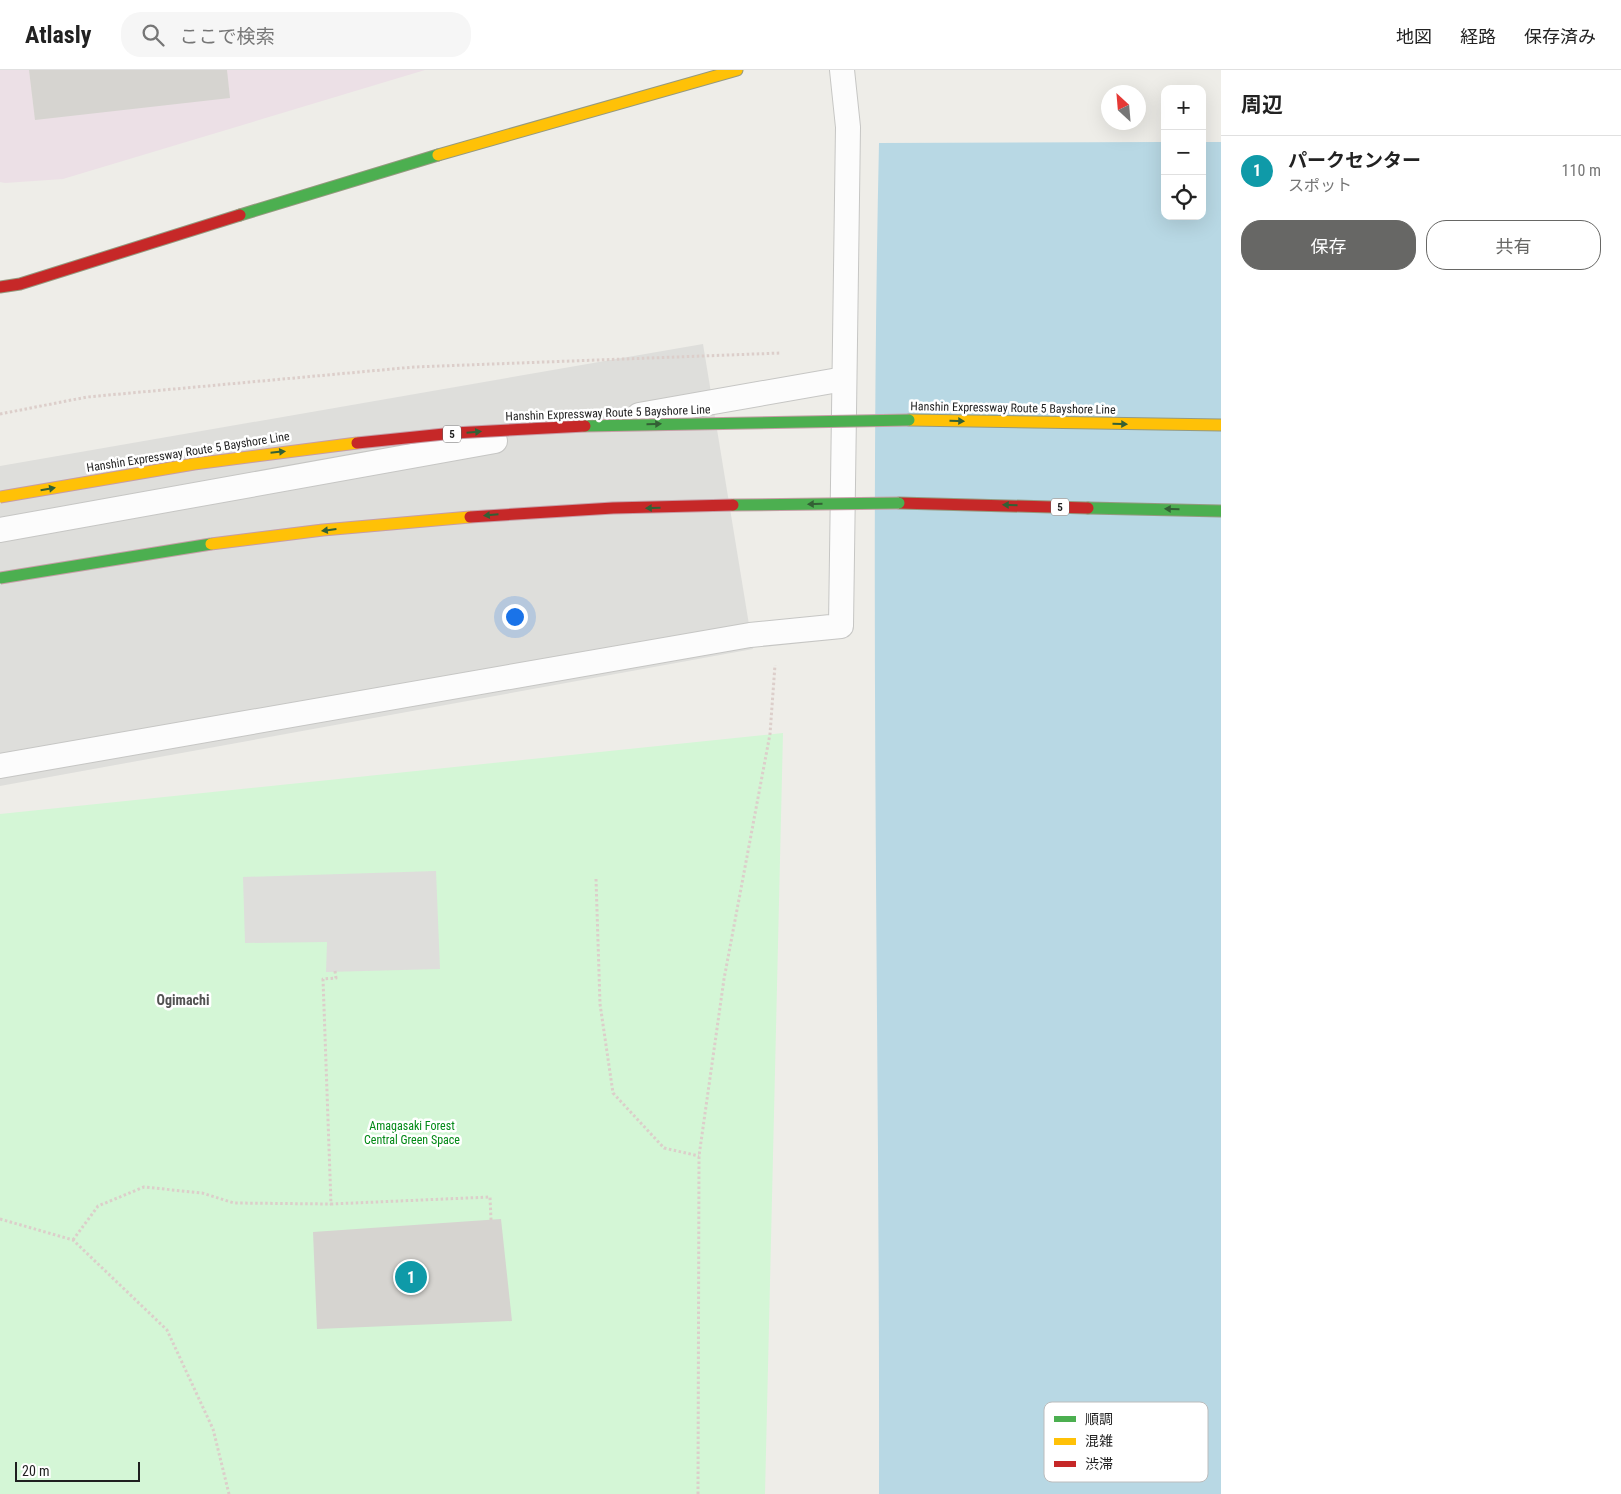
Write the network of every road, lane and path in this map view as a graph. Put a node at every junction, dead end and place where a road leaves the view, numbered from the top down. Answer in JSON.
{"nodes":[{"id":1,"x":737,"y":70,"type":"edge"},
{"id":2,"x":842,"y":70,"type":"edge"},
{"id":3,"x":0,"y":287,"type":"edge"},
{"id":4,"x":787,"y":353,"type":"dead end"},
{"id":5,"x":844,"y":379,"type":"junction"},
{"id":6,"x":0,"y":414,"type":"edge"},
{"id":7,"x":1221,"y":425,"type":"edge"},
{"id":8,"x":0,"y":497,"type":"edge"},
{"id":9,"x":1221,"y":511,"type":"edge"},
{"id":10,"x":0,"y":530,"type":"edge"},
{"id":11,"x":0,"y":578,"type":"edge"},
{"id":12,"x":777,"y":632,"type":"junction"},
{"id":13,"x":0,"y":766,"type":"edge"},
{"id":14,"x":596,"y":879,"type":"dead end"},
{"id":15,"x":335,"y":971,"type":"dead end"},
{"id":16,"x":699,"y":1156,"type":"junction"},
{"id":17,"x":331,"y":1204,"type":"junction"},
{"id":18,"x":0,"y":1219,"type":"edge"},
{"id":19,"x":491,"y":1220,"type":"dead end"},
{"id":20,"x":73,"y":1240,"type":"junction"},
{"id":21,"x":229,"y":1494,"type":"edge"},
{"id":22,"x":698,"y":1494,"type":"edge"}],
"edges":[{"from":1,"to":3,"type":"main road"},
{"from":2,"to":5,"type":"lane"},
{"from":4,"to":6,"type":"path"},
{"from":5,"to":10,"type":"lane"},
{"from":5,"to":12,"type":"lane"},
{"from":8,"to":7,"type":"main road","name":"Hanshin Expressway Route 5 Bayshore Line","number":"5","one_way":true,"bridge":true},
{"from":9,"to":11,"type":"main road","number":"5","one_way":true,"bridge":true},
{"from":12,"to":13,"type":"lane"},
{"from":12,"to":16,"type":"path"},
{"from":14,"to":16,"type":"path"},
{"from":15,"to":17,"type":"path"},
{"from":16,"to":22,"type":"path"},
{"from":17,"to":19,"type":"path"},
{"from":17,"to":20,"type":"path"},
{"from":18,"to":20,"type":"path"},
{"from":20,"to":21,"type":"path"}]}
